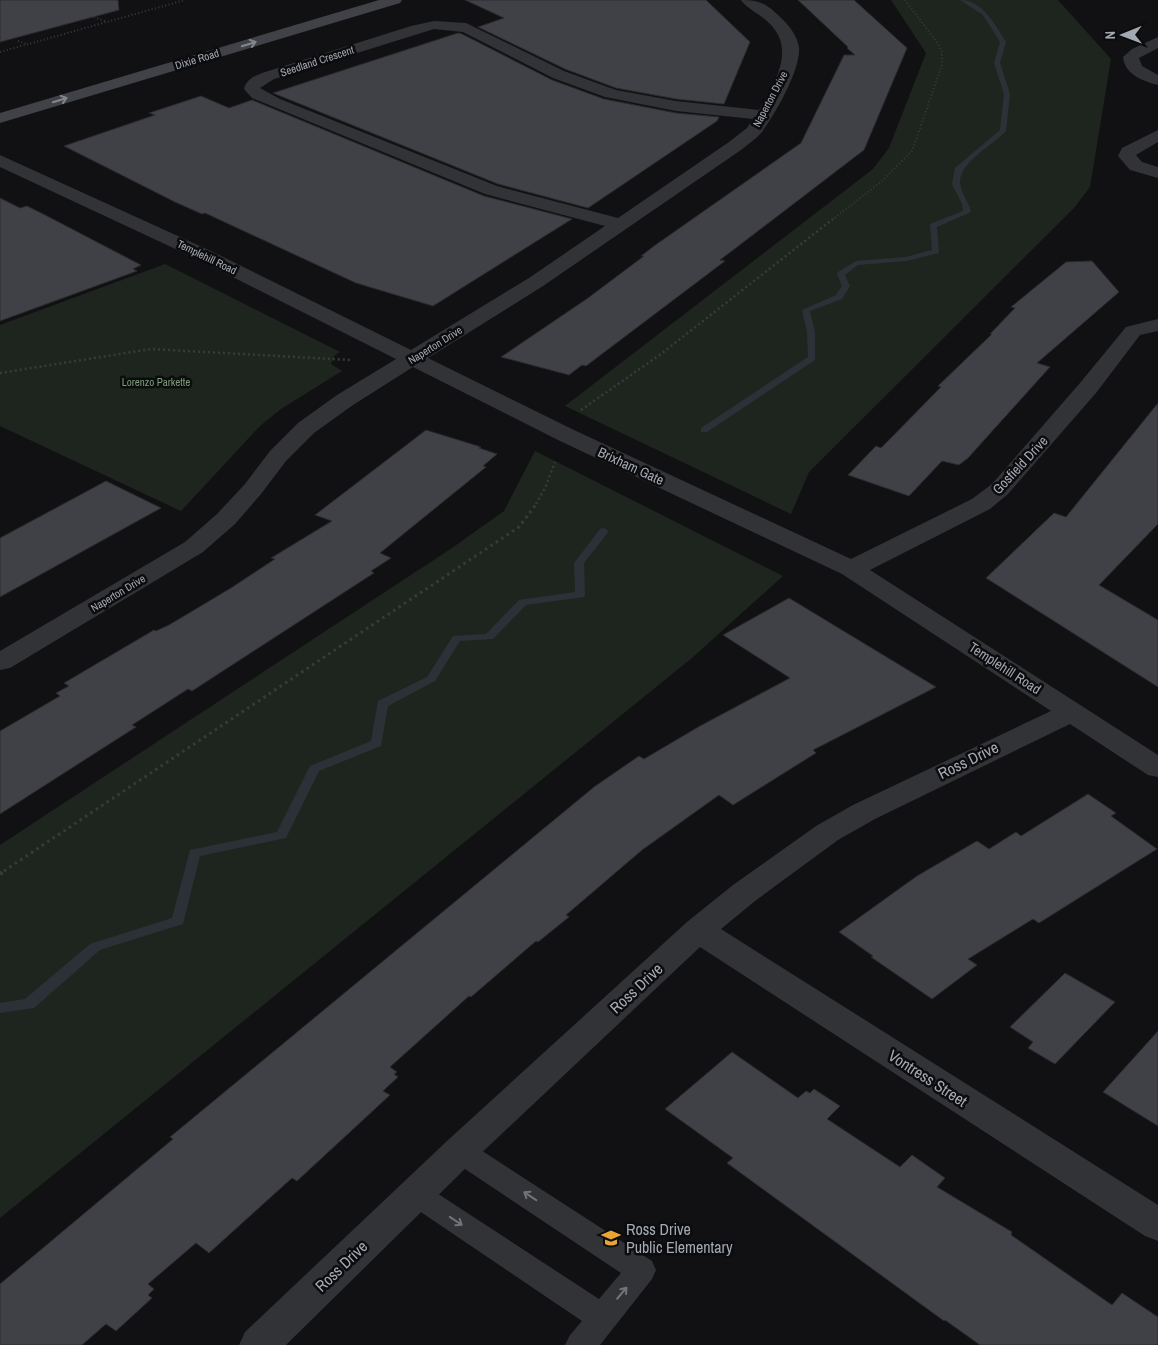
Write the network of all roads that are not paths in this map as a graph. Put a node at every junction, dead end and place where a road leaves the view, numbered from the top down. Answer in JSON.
{"nodes":[{"id":1,"x":395,"y":0,"type":"edge"},
{"id":2,"x":748,"y":0,"type":"edge"},
{"id":3,"x":1158,"y":42,"type":"edge"},
{"id":4,"x":1158,"y":80,"type":"edge"},
{"id":5,"x":763,"y":115,"type":"junction"},
{"id":6,"x":0,"y":118,"type":"edge"},
{"id":7,"x":1158,"y":134,"type":"edge"},
{"id":8,"x":0,"y":160,"type":"edge"},
{"id":9,"x":1158,"y":173,"type":"edge"},
{"id":10,"x":620,"y":224,"type":"junction"},
{"id":11,"x":1158,"y":325,"type":"edge"},
{"id":12,"x":412,"y":360,"type":"junction"},
{"id":13,"x":851,"y":569,"type":"junction"},
{"id":14,"x":0,"y":662,"type":"edge"},
{"id":15,"x":1072,"y":712,"type":"junction"},
{"id":16,"x":1158,"y":768,"type":"edge"},
{"id":17,"x":698,"y":930,"type":"junction"},
{"id":18,"x":460,"y":1151,"type":"junction"},
{"id":19,"x":416,"y":1194,"type":"junction"},
{"id":20,"x":1158,"y":1225,"type":"edge"},
{"id":21,"x":602,"y":1317,"type":"junction"},
{"id":22,"x":259,"y":1345,"type":"edge"},
{"id":23,"x":581,"y":1345,"type":"edge"}],
"edges":[{"from":6,"to":1,"type":"main road","name":"Dixie Road","one_way":true},
{"from":2,"to":5,"type":"street","name":"Naperton Drive"},
{"from":3,"to":4,"type":"street"},
{"from":5,"to":10,"type":"street","name":"Naperton Drive"},
{"from":5,"to":10,"type":"street","name":"Seedland Crescent"},
{"from":7,"to":9,"type":"street"},
{"from":8,"to":12,"type":"street","name":"Templehill Road"},
{"from":10,"to":12,"type":"street","name":"Naperton Drive"},
{"from":11,"to":13,"type":"street","name":"Gosfield Drive"},
{"from":12,"to":13,"type":"street","name":"Brixham Gate"},
{"from":12,"to":14,"type":"street","name":"Naperton Drive"},
{"from":13,"to":15,"type":"street","name":"Templehill Road"},
{"from":15,"to":16,"type":"street","name":"Templehill Road"},
{"from":15,"to":17,"type":"street","name":"Ross Drive"},
{"from":17,"to":18,"type":"street","name":"Ross Drive"},
{"from":17,"to":20,"type":"street","name":"Vontress Street"},
{"from":18,"to":19,"type":"street","name":"Ross Drive"},
{"from":21,"to":18,"type":"lane","one_way":true},
{"from":19,"to":21,"type":"lane","one_way":true},
{"from":19,"to":22,"type":"street","name":"Ross Drive"},
{"from":21,"to":23,"type":"lane"}]}
